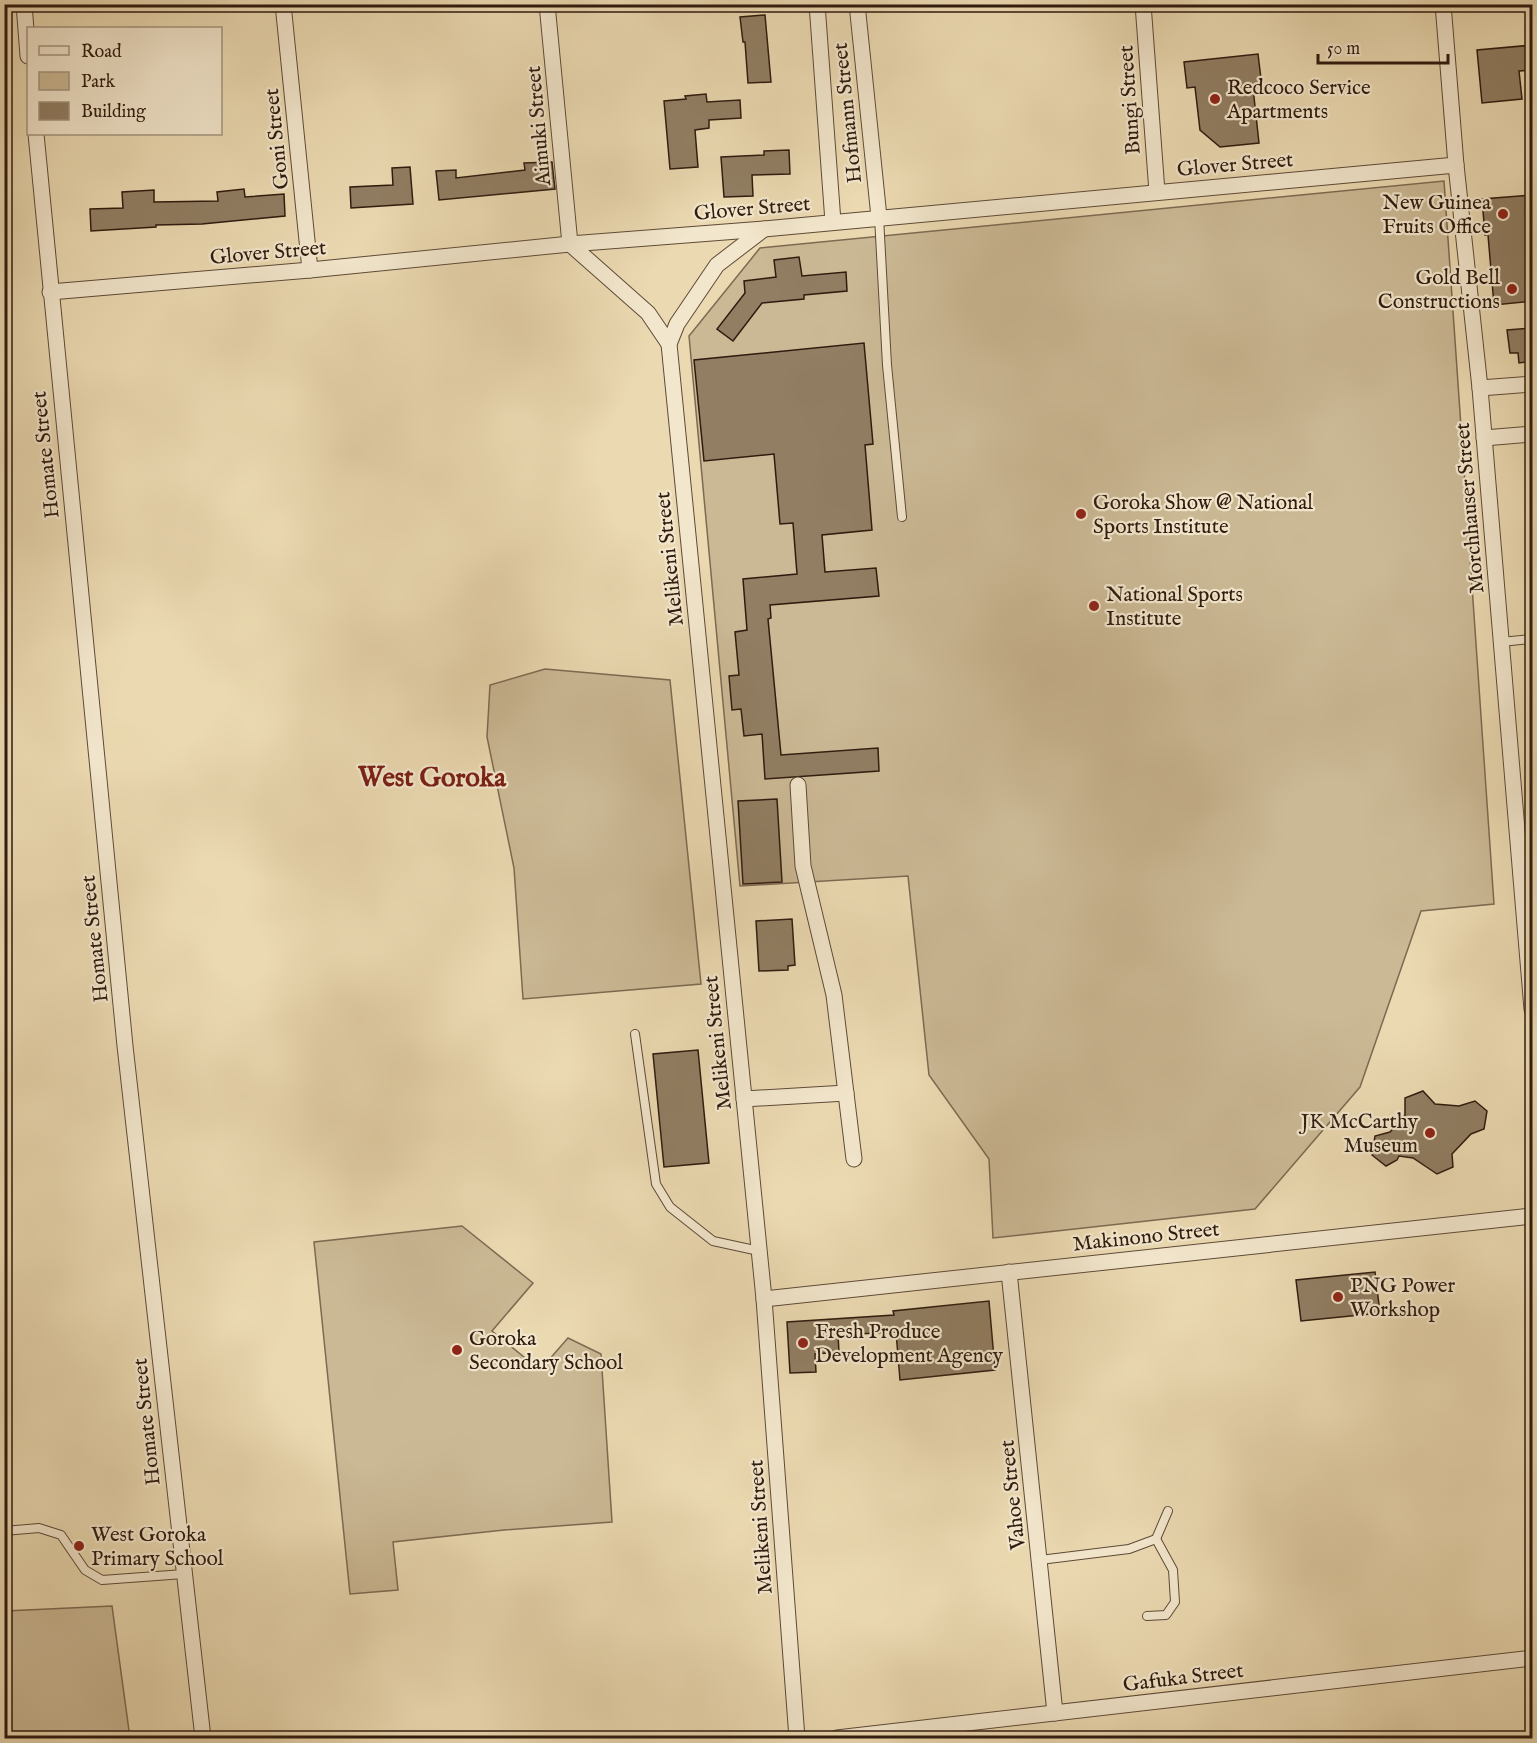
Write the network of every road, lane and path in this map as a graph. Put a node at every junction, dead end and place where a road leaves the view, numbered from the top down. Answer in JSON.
{"nodes":[{"id":1,"x":24,"y":4,"type":"edge"},
{"id":2,"x":283,"y":4,"type":"edge"},
{"id":3,"x":548,"y":4,"type":"edge"},
{"id":4,"x":817,"y":4,"type":"edge"},
{"id":5,"x":857,"y":4,"type":"edge"},
{"id":6,"x":1143,"y":4,"type":"edge"},
{"id":7,"x":1443,"y":4,"type":"edge"},
{"id":8,"x":27,"y":43,"type":"edge"},
{"id":9,"x":36,"y":135,"type":"edge"},
{"id":10,"x":1456,"y":165,"type":"junction"},
{"id":11,"x":1156,"y":192,"type":"junction"},
{"id":12,"x":879,"y":217,"type":"junction"},
{"id":13,"x":833,"y":222,"type":"junction"},
{"id":14,"x":764,"y":229,"type":"junction"},
{"id":15,"x":570,"y":244,"type":"junction"},
{"id":16,"x":310,"y":270,"type":"junction"},
{"id":17,"x":50,"y":292,"type":"junction"},
{"id":18,"x":669,"y":344,"type":"junction"},
{"id":19,"x":1533,"y":384,"type":"edge"},
{"id":20,"x":1479,"y":388,"type":"junction"},
{"id":21,"x":1533,"y":434,"type":"edge"},
{"id":22,"x":1484,"y":438,"type":"junction"},
{"id":23,"x":902,"y":517,"type":"dead end"},
{"id":24,"x":1533,"y":639,"type":"edge"},
{"id":25,"x":1501,"y":642,"type":"junction"},
{"id":26,"x":798,"y":785,"type":"dead end"},
{"id":27,"x":1533,"y":1009,"type":"edge"},
{"id":28,"x":635,"y":1034,"type":"dead end"},
{"id":29,"x":846,"y":1093,"type":"junction"},
{"id":30,"x":744,"y":1099,"type":"junction"},
{"id":31,"x":854,"y":1159,"type":"dead end"},
{"id":32,"x":1533,"y":1216,"type":"edge"},
{"id":33,"x":759,"y":1251,"type":"junction"},
{"id":34,"x":1009,"y":1272,"type":"junction"},
{"id":35,"x":764,"y":1299,"type":"junction"},
{"id":36,"x":1168,"y":1511,"type":"dead end"},
{"id":37,"x":4,"y":1531,"type":"edge"},
{"id":38,"x":1156,"y":1539,"type":"junction"},
{"id":39,"x":1040,"y":1560,"type":"junction"},
{"id":40,"x":184,"y":1574,"type":"junction"},
{"id":41,"x":1147,"y":1616,"type":"dead end"},
{"id":42,"x":1533,"y":1659,"type":"edge"},
{"id":43,"x":1055,"y":1713,"type":"junction"},
{"id":44,"x":203,"y":1738,"type":"edge"},
{"id":45,"x":797,"y":1738,"type":"edge"},
{"id":46,"x":837,"y":1738,"type":"edge"}],
"edges":[{"from":1,"to":8,"type":"street"},
{"from":2,"to":16,"type":"street","name":"Goni Street"},
{"from":3,"to":15,"type":"street","name":"Aimuki Street"},
{"from":4,"to":13,"type":"street","name":"Hofmann Street"},
{"from":5,"to":12,"type":"street","name":"Hofmann Street"},
{"from":6,"to":11,"type":"street","name":"Bungi Street"},
{"from":7,"to":10,"type":"street","name":"Morchhauser Street"},
{"from":9,"to":17,"type":"street","name":"Homate Street"},
{"from":10,"to":11,"type":"street","name":"Glover Street"},
{"from":10,"to":20,"type":"street","name":"Morchhauser Street"},
{"from":11,"to":12,"type":"street","name":"Glover Street"},
{"from":12,"to":13,"type":"street","name":"Glover Street"},
{"from":12,"to":23,"type":"lane"},
{"from":13,"to":14,"type":"street","name":"Glover Street"},
{"from":14,"to":15,"type":"street","name":"Glover Street"},
{"from":14,"to":18,"type":"street"},
{"from":15,"to":16,"type":"street","name":"Glover Street"},
{"from":15,"to":18,"type":"street","name":"Melikeni Street"},
{"from":16,"to":17,"type":"street","name":"Glover Street"},
{"from":17,"to":40,"type":"street","name":"Homate Street"},
{"from":18,"to":30,"type":"street","name":"Melikeni Street"},
{"from":19,"to":20,"type":"street"},
{"from":20,"to":22,"type":"street","name":"Morchhauser Street"},
{"from":21,"to":22,"type":"street"},
{"from":22,"to":25,"type":"street","name":"Morchhauser Street"},
{"from":24,"to":25,"type":"lane"},
{"from":25,"to":27,"type":"street","name":"Morchhauser Street"},
{"from":26,"to":29,"type":"street"},
{"from":28,"to":33,"type":"lane"},
{"from":29,"to":30,"type":"street"},
{"from":29,"to":31,"type":"street"},
{"from":30,"to":33,"type":"street","name":"Melikeni Street"},
{"from":32,"to":34,"type":"street","name":"Makinono Street"},
{"from":33,"to":35,"type":"street","name":"Melikeni Street"},
{"from":34,"to":35,"type":"street","name":"Makinono Street"},
{"from":34,"to":39,"type":"street","name":"Vahoe Street"},
{"from":35,"to":45,"type":"street","name":"Melikeni Street"},
{"from":36,"to":38,"type":"lane"},
{"from":37,"to":40,"type":"lane"},
{"from":38,"to":39,"type":"lane"},
{"from":38,"to":41,"type":"lane"},
{"from":39,"to":43,"type":"street","name":"Vahoe Street"},
{"from":40,"to":44,"type":"street","name":"Homate Street"},
{"from":42,"to":43,"type":"street","name":"Gafuka Street"},
{"from":43,"to":46,"type":"street","name":"Gafuka Street"}]}
